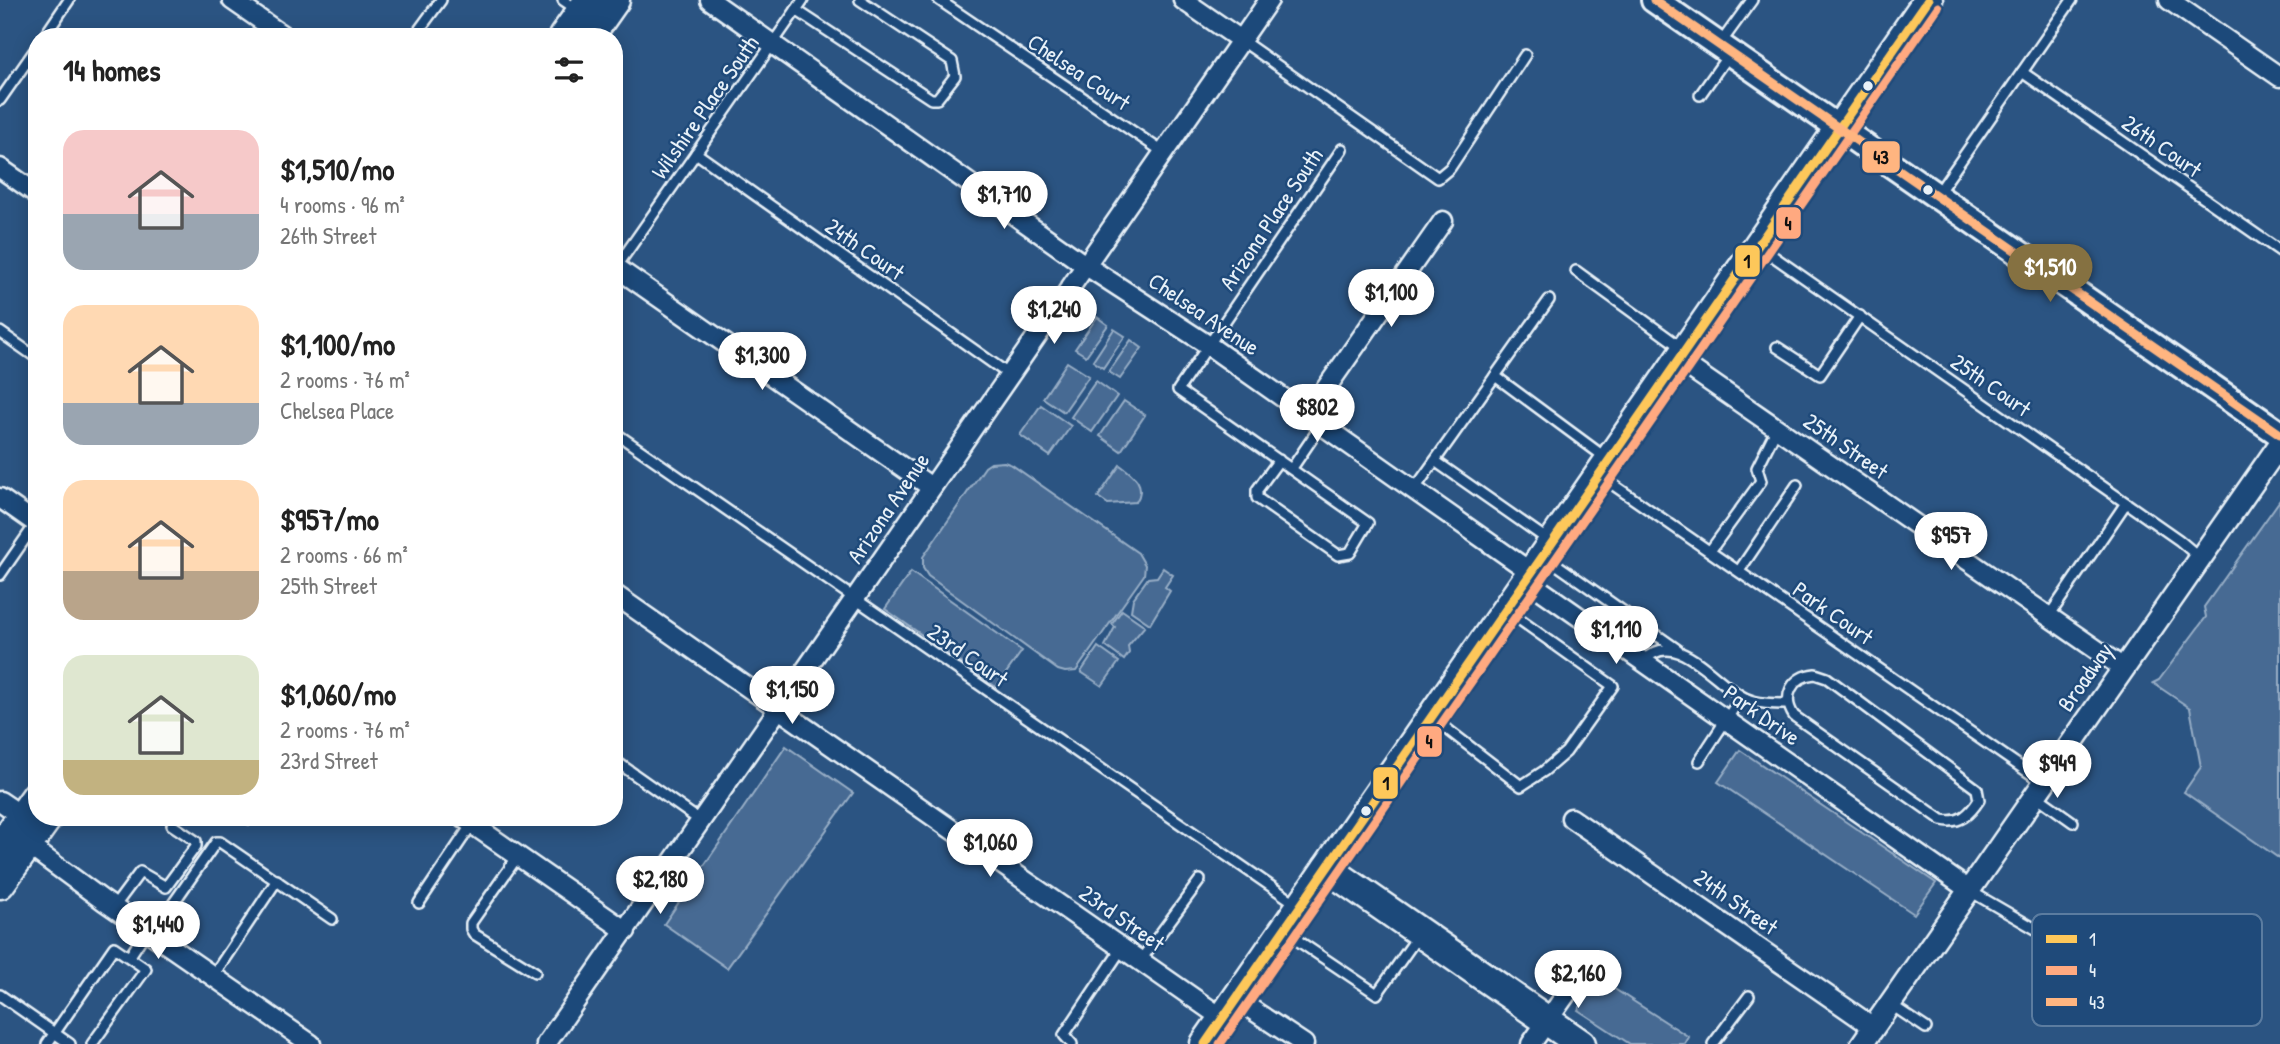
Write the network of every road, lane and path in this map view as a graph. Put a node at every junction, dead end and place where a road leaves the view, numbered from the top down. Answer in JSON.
{"nodes":[{"id":1,"x":69,"y":0,"type":"edge"},
{"id":2,"x":232,"y":0,"type":"edge"},
{"id":3,"x":441,"y":0,"type":"edge"},
{"id":4,"x":615,"y":0,"type":"edge"},
{"id":5,"x":710,"y":0,"type":"edge"},
{"id":6,"x":803,"y":0,"type":"edge"},
{"id":7,"x":860,"y":0,"type":"edge"},
{"id":8,"x":939,"y":0,"type":"edge"},
{"id":9,"x":1183,"y":0,"type":"edge"},
{"id":10,"x":1269,"y":0,"type":"edge"},
{"id":11,"x":1654,"y":0,"type":"edge"},
{"id":12,"x":1752,"y":0,"type":"edge"},
{"id":13,"x":1928,"y":0,"type":"edge"},
{"id":14,"x":2071,"y":0,"type":"edge"},
{"id":15,"x":2169,"y":0,"type":"edge"},
{"id":16,"x":796,"y":10,"type":"junction"},
{"id":17,"x":580,"y":12,"type":"edge"},
{"id":18,"x":51,"y":28,"type":"edge"},
{"id":19,"x":272,"y":28,"type":"edge"},
{"id":20,"x":421,"y":28,"type":"edge"},
{"id":21,"x":569,"y":28,"type":"edge"},
{"id":22,"x":1241,"y":40,"type":"junction"},
{"id":23,"x":773,"y":44,"type":"junction"},
{"id":24,"x":1724,"y":49,"type":"junction"},
{"id":25,"x":1525,"y":55,"type":"dead end"},
{"id":26,"x":28,"y":60,"type":"edge"},
{"id":27,"x":2022,"y":72,"type":"junction"},
{"id":28,"x":2280,"y":77,"type":"edge"},
{"id":29,"x":1700,"y":95,"type":"dead end"},
{"id":30,"x":0,"y":100,"type":"edge"},
{"id":31,"x":1839,"y":129,"type":"junction"},
{"id":32,"x":1342,"y":149,"type":"dead end"},
{"id":33,"x":1163,"y":152,"type":"junction"},
{"id":34,"x":696,"y":153,"type":"junction"},
{"id":35,"x":0,"y":168,"type":"edge"},
{"id":36,"x":28,"y":188,"type":"edge"},
{"id":37,"x":1935,"y":197,"type":"junction"},
{"id":38,"x":1443,"y":221,"type":"dead end"},
{"id":39,"x":1759,"y":246,"type":"junction"},
{"id":40,"x":2280,"y":251,"type":"edge"},
{"id":41,"x":623,"y":257,"type":"edge"},
{"id":42,"x":1085,"y":265,"type":"junction"},
{"id":43,"x":1576,"y":271,"type":"dead end"},
{"id":44,"x":623,"y":274,"type":"edge"},
{"id":45,"x":1549,"y":300,"type":"dead end"},
{"id":46,"x":1860,"y":316,"type":"junction"},
{"id":47,"x":0,"y":332,"type":"edge"},
{"id":48,"x":1208,"y":345,"type":"junction"},
{"id":49,"x":1777,"y":347,"type":"dead end"},
{"id":50,"x":28,"y":352,"type":"edge"},
{"id":51,"x":1683,"y":356,"type":"junction"},
{"id":52,"x":1011,"y":376,"type":"junction"},
{"id":53,"x":1495,"y":376,"type":"junction"},
{"id":54,"x":1315,"y":419,"type":"junction"},
{"id":55,"x":1777,"y":428,"type":"junction"},
{"id":56,"x":2280,"y":434,"type":"edge"},
{"id":57,"x":623,"y":438,"type":"edge"},
{"id":58,"x":2280,"y":444,"type":"edge"},
{"id":59,"x":1279,"y":460,"type":"junction"},
{"id":60,"x":1435,"y":461,"type":"junction"},
{"id":61,"x":1292,"y":468,"type":"junction"},
{"id":62,"x":1605,"y":468,"type":"junction"},
{"id":63,"x":1797,"y":485,"type":"dead end"},
{"id":64,"x":931,"y":486,"type":"junction"},
{"id":65,"x":1413,"y":490,"type":"junction"},
{"id":66,"x":0,"y":498,"type":"edge"},
{"id":67,"x":2126,"y":503,"type":"junction"},
{"id":68,"x":28,"y":517,"type":"edge"},
{"id":69,"x":28,"y":535,"type":"edge"},
{"id":70,"x":1710,"y":551,"type":"junction"},
{"id":71,"x":2199,"y":557,"type":"junction"},
{"id":72,"x":1540,"y":563,"type":"junction"},
{"id":73,"x":1739,"y":571,"type":"junction"},
{"id":74,"x":0,"y":575,"type":"edge"},
{"id":75,"x":623,"y":600,"type":"edge"},
{"id":76,"x":855,"y":600,"type":"junction"},
{"id":77,"x":1507,"y":610,"type":"junction"},
{"id":78,"x":2049,"y":616,"type":"junction"},
{"id":79,"x":1679,"y":651,"type":"junction"},
{"id":80,"x":1643,"y":662,"type":"junction"},
{"id":81,"x":2123,"y":668,"type":"junction"},
{"id":82,"x":1741,"y":696,"type":"junction"},
{"id":83,"x":1788,"y":704,"type":"junction"},
{"id":84,"x":780,"y":709,"type":"junction"},
{"id":85,"x":1433,"y":718,"type":"junction"},
{"id":86,"x":1727,"y":720,"type":"junction"},
{"id":87,"x":1699,"y":761,"type":"dead end"},
{"id":88,"x":623,"y":767,"type":"edge"},
{"id":89,"x":2039,"y":789,"type":"junction"},
{"id":90,"x":27,"y":807,"type":"edge"},
{"id":91,"x":1571,"y":818,"type":"dead end"},
{"id":92,"x":702,"y":822,"type":"junction"},
{"id":93,"x":2073,"y":822,"type":"dead end"},
{"id":94,"x":174,"y":826,"type":"edge"},
{"id":95,"x":464,"y":826,"type":"edge"},
{"id":96,"x":474,"y":826,"type":"edge"},
{"id":97,"x":518,"y":856,"type":"junction"},
{"id":98,"x":11,"y":860,"type":"edge"},
{"id":99,"x":1327,"y":868,"type":"junction"},
{"id":100,"x":277,"y":880,"type":"junction"},
{"id":101,"x":1199,"y":880,"type":"dead end"},
{"id":102,"x":1969,"y":890,"type":"junction"},
{"id":103,"x":419,"y":903,"type":"dead end"},
{"id":104,"x":114,"y":907,"type":"junction"},
{"id":105,"x":1300,"y":907,"type":"junction"},
{"id":106,"x":332,"y":919,"type":"dead end"},
{"id":107,"x":2032,"y":927,"type":"edge"},
{"id":108,"x":626,"y":930,"type":"junction"},
{"id":109,"x":149,"y":932,"type":"junction"},
{"id":110,"x":1283,"y":932,"type":"junction"},
{"id":111,"x":1420,"y":933,"type":"junction"},
{"id":112,"x":1122,"y":948,"type":"junction"},
{"id":113,"x":130,"y":957,"type":"junction"},
{"id":114,"x":1140,"y":961,"type":"junction"},
{"id":115,"x":535,"y":972,"type":"dead end"},
{"id":116,"x":213,"y":976,"type":"junction"},
{"id":117,"x":1579,"y":976,"type":"dead end"},
{"id":118,"x":0,"y":995,"type":"edge"},
{"id":119,"x":1749,"y":996,"type":"dead end"},
{"id":120,"x":1890,"y":1004,"type":"junction"},
{"id":121,"x":1229,"y":1008,"type":"junction"},
{"id":122,"x":1926,"y":1028,"type":"dead end"},
{"id":123,"x":55,"y":1033,"type":"junction"},
{"id":124,"x":1539,"y":1033,"type":"edge"},
{"id":125,"x":1868,"y":1036,"type":"edge"},
{"id":126,"x":47,"y":1044,"type":"edge"},
{"id":127,"x":70,"y":1044,"type":"edge"},
{"id":128,"x":92,"y":1044,"type":"edge"},
{"id":129,"x":311,"y":1044,"type":"edge"},
{"id":130,"x":546,"y":1044,"type":"edge"},
{"id":131,"x":1072,"y":1044,"type":"edge"},
{"id":132,"x":1205,"y":1044,"type":"edge"},
{"id":133,"x":1304,"y":1044,"type":"edge"},
{"id":134,"x":1581,"y":1044,"type":"edge"},
{"id":135,"x":1713,"y":1044,"type":"edge"}],
"edges":[{"from":1,"to":18,"type":"lane"},
{"from":2,"to":19,"type":"street"},
{"from":3,"to":20,"type":"lane"},
{"from":4,"to":17,"type":"main road"},
{"from":5,"to":23,"type":"street","name":"Chelsea Avenue"},
{"from":6,"to":16,"type":"lane","name":"Wilshire Place South"},
{"from":7,"to":16,"type":"lane"},
{"from":8,"to":33,"type":"lane","name":"Chelsea Court"},
{"from":9,"to":22,"type":"street"},
{"from":10,"to":22,"type":"street","name":"Arizona Avenue"},
{"from":11,"to":24,"type":"main road"},
{"from":12,"to":24,"type":"lane"},
{"from":13,"to":31,"type":"main road"},
{"from":14,"to":27,"type":"lane"},
{"from":15,"to":28,"type":"street"},
{"from":16,"to":23,"type":"lane","name":"Wilshire Place South"},
{"from":17,"to":21,"type":"main road"},
{"from":22,"to":25,"type":"lane"},
{"from":22,"to":33,"type":"street","name":"Arizona Avenue"},
{"from":23,"to":34,"type":"lane","name":"Wilshire Place South"},
{"from":23,"to":42,"type":"street","name":"Chelsea Avenue"},
{"from":24,"to":29,"type":"lane"},
{"from":24,"to":31,"type":"main road"},
{"from":26,"to":30,"type":"lane"},
{"from":27,"to":37,"type":"lane"},
{"from":27,"to":40,"type":"lane","name":"26th Court"},
{"from":31,"to":37,"type":"main road"},
{"from":31,"to":39,"type":"main road"},
{"from":32,"to":48,"type":"lane","name":"Arizona Place South"},
{"from":33,"to":42,"type":"street","name":"Arizona Avenue"},
{"from":34,"to":41,"type":"lane","name":"Wilshire Place South"},
{"from":34,"to":52,"type":"lane","name":"24th Court"},
{"from":35,"to":36,"type":"street"},
{"from":37,"to":56,"type":"main road"},
{"from":38,"to":54,"type":"street"},
{"from":39,"to":46,"type":"lane","name":"25th Court"},
{"from":39,"to":51,"type":"main road"},
{"from":42,"to":48,"type":"street","name":"Chelsea Avenue"},
{"from":42,"to":52,"type":"street","name":"Arizona Avenue"},
{"from":43,"to":51,"type":"lane"},
{"from":44,"to":64,"type":"street"},
{"from":45,"to":53,"type":"lane"},
{"from":46,"to":49,"type":"lane"},
{"from":46,"to":67,"type":"lane","name":"25th Court"},
{"from":47,"to":50,"type":"lane"},
{"from":48,"to":54,"type":"street","name":"Chelsea Avenue"},
{"from":48,"to":59,"type":"lane","name":"Arizona Place South"},
{"from":51,"to":55,"type":"street","name":"25th Street"},
{"from":51,"to":62,"type":"main road"},
{"from":52,"to":64,"type":"street","name":"Arizona Avenue"},
{"from":53,"to":60,"type":"lane"},
{"from":53,"to":62,"type":"lane","name":"Park Court"},
{"from":54,"to":61,"type":"lane"},
{"from":54,"to":65,"type":"street","name":"Chelsea Avenue"},
{"from":55,"to":70,"type":"lane"},
{"from":55,"to":78,"type":"street","name":"25th Street"},
{"from":57,"to":76,"type":"lane","name":"23rd Court"},
{"from":58,"to":71,"type":"street","name":"Broadway"},
{"from":59,"to":61,"type":"lane"},
{"from":59,"to":61,"type":"lane"},
{"from":60,"to":65,"type":"lane"},
{"from":60,"to":72,"type":"lane"},
{"from":62,"to":70,"type":"lane","name":"Park Court"},
{"from":62,"to":72,"type":"main road"},
{"from":63,"to":73,"type":"lane"},
{"from":64,"to":76,"type":"street","name":"Arizona Avenue"},
{"from":65,"to":72,"type":"street","name":"Chelsea Avenue"},
{"from":66,"to":68,"type":"street"},
{"from":67,"to":71,"type":"lane","name":"25th Court"},
{"from":67,"to":78,"type":"lane"},
{"from":69,"to":74,"type":"lane"},
{"from":70,"to":73,"type":"lane","name":"Park Court"},
{"from":71,"to":81,"type":"street","name":"Broadway"},
{"from":72,"to":77,"type":"main road"},
{"from":72,"to":79,"type":"lane"},
{"from":72,"to":80,"type":"street","name":"Park Drive"},
{"from":73,"to":89,"type":"lane","name":"Park Court"},
{"from":75,"to":84,"type":"street","name":"23rd Street"},
{"from":76,"to":84,"type":"street","name":"Arizona Avenue"},
{"from":76,"to":105,"type":"lane","name":"23rd Court"},
{"from":77,"to":85,"type":"main road"},
{"from":77,"to":85,"type":"lane"},
{"from":78,"to":81,"type":"street","name":"25th Street"},
{"from":79,"to":80,"type":"lane"},
{"from":79,"to":82,"type":"lane"},
{"from":80,"to":86,"type":"street","name":"Park Drive"},
{"from":81,"to":89,"type":"street","name":"Broadway"},
{"from":82,"to":83,"type":"lane"},
{"from":82,"to":86,"type":"lane"},
{"from":83,"to":83,"type":"lane"},
{"from":84,"to":92,"type":"street","name":"Arizona Avenue"},
{"from":84,"to":112,"type":"street","name":"23rd Street"},
{"from":85,"to":99,"type":"main road"},
{"from":86,"to":87,"type":"lane"},
{"from":86,"to":102,"type":"street","name":"Park Drive"},
{"from":88,"to":92,"type":"lane"},
{"from":89,"to":93,"type":"lane","name":"Park Court"},
{"from":89,"to":102,"type":"street","name":"Broadway"},
{"from":90,"to":98,"type":"main road"},
{"from":91,"to":125,"type":"street","name":"24th Street"},
{"from":92,"to":108,"type":"street","name":"Arizona Avenue"},
{"from":94,"to":104,"type":"lane"},
{"from":95,"to":103,"type":"lane"},
{"from":96,"to":97,"type":"street"},
{"from":97,"to":108,"type":"street"},
{"from":97,"to":115,"type":"lane"},
{"from":98,"to":104,"type":"street"},
{"from":99,"to":105,"type":"main road"},
{"from":99,"to":111,"type":"main road"},
{"from":100,"to":106,"type":"lane"},
{"from":100,"to":109,"type":"lane"},
{"from":100,"to":116,"type":"lane"},
{"from":101,"to":114,"type":"lane"},
{"from":102,"to":107,"type":"lane"},
{"from":102,"to":120,"type":"street","name":"Broadway"},
{"from":104,"to":109,"type":"street"},
{"from":105,"to":110,"type":"main road"},
{"from":108,"to":130,"type":"street","name":"Arizona Avenue"},
{"from":109,"to":113,"type":"lane"},
{"from":109,"to":116,"type":"street"},
{"from":110,"to":111,"type":"lane"},
{"from":110,"to":121,"type":"main road"},
{"from":111,"to":124,"type":"main road"},
{"from":112,"to":114,"type":"street","name":"23rd Street"},
{"from":112,"to":131,"type":"lane"},
{"from":113,"to":123,"type":"lane"},
{"from":113,"to":128,"type":"lane"},
{"from":114,"to":121,"type":"street","name":"23rd Street"},
{"from":116,"to":129,"type":"street"},
{"from":117,"to":124,"type":"street"},
{"from":118,"to":123,"type":"lane"},
{"from":119,"to":135,"type":"lane"},
{"from":120,"to":122,"type":"lane"},
{"from":120,"to":125,"type":"street","name":"Broadway"},
{"from":121,"to":132,"type":"main road"},
{"from":121,"to":133,"type":"street","name":"23rd Street"},
{"from":123,"to":126,"type":"lane"},
{"from":123,"to":127,"type":"lane"},
{"from":124,"to":134,"type":"main road"}]}
